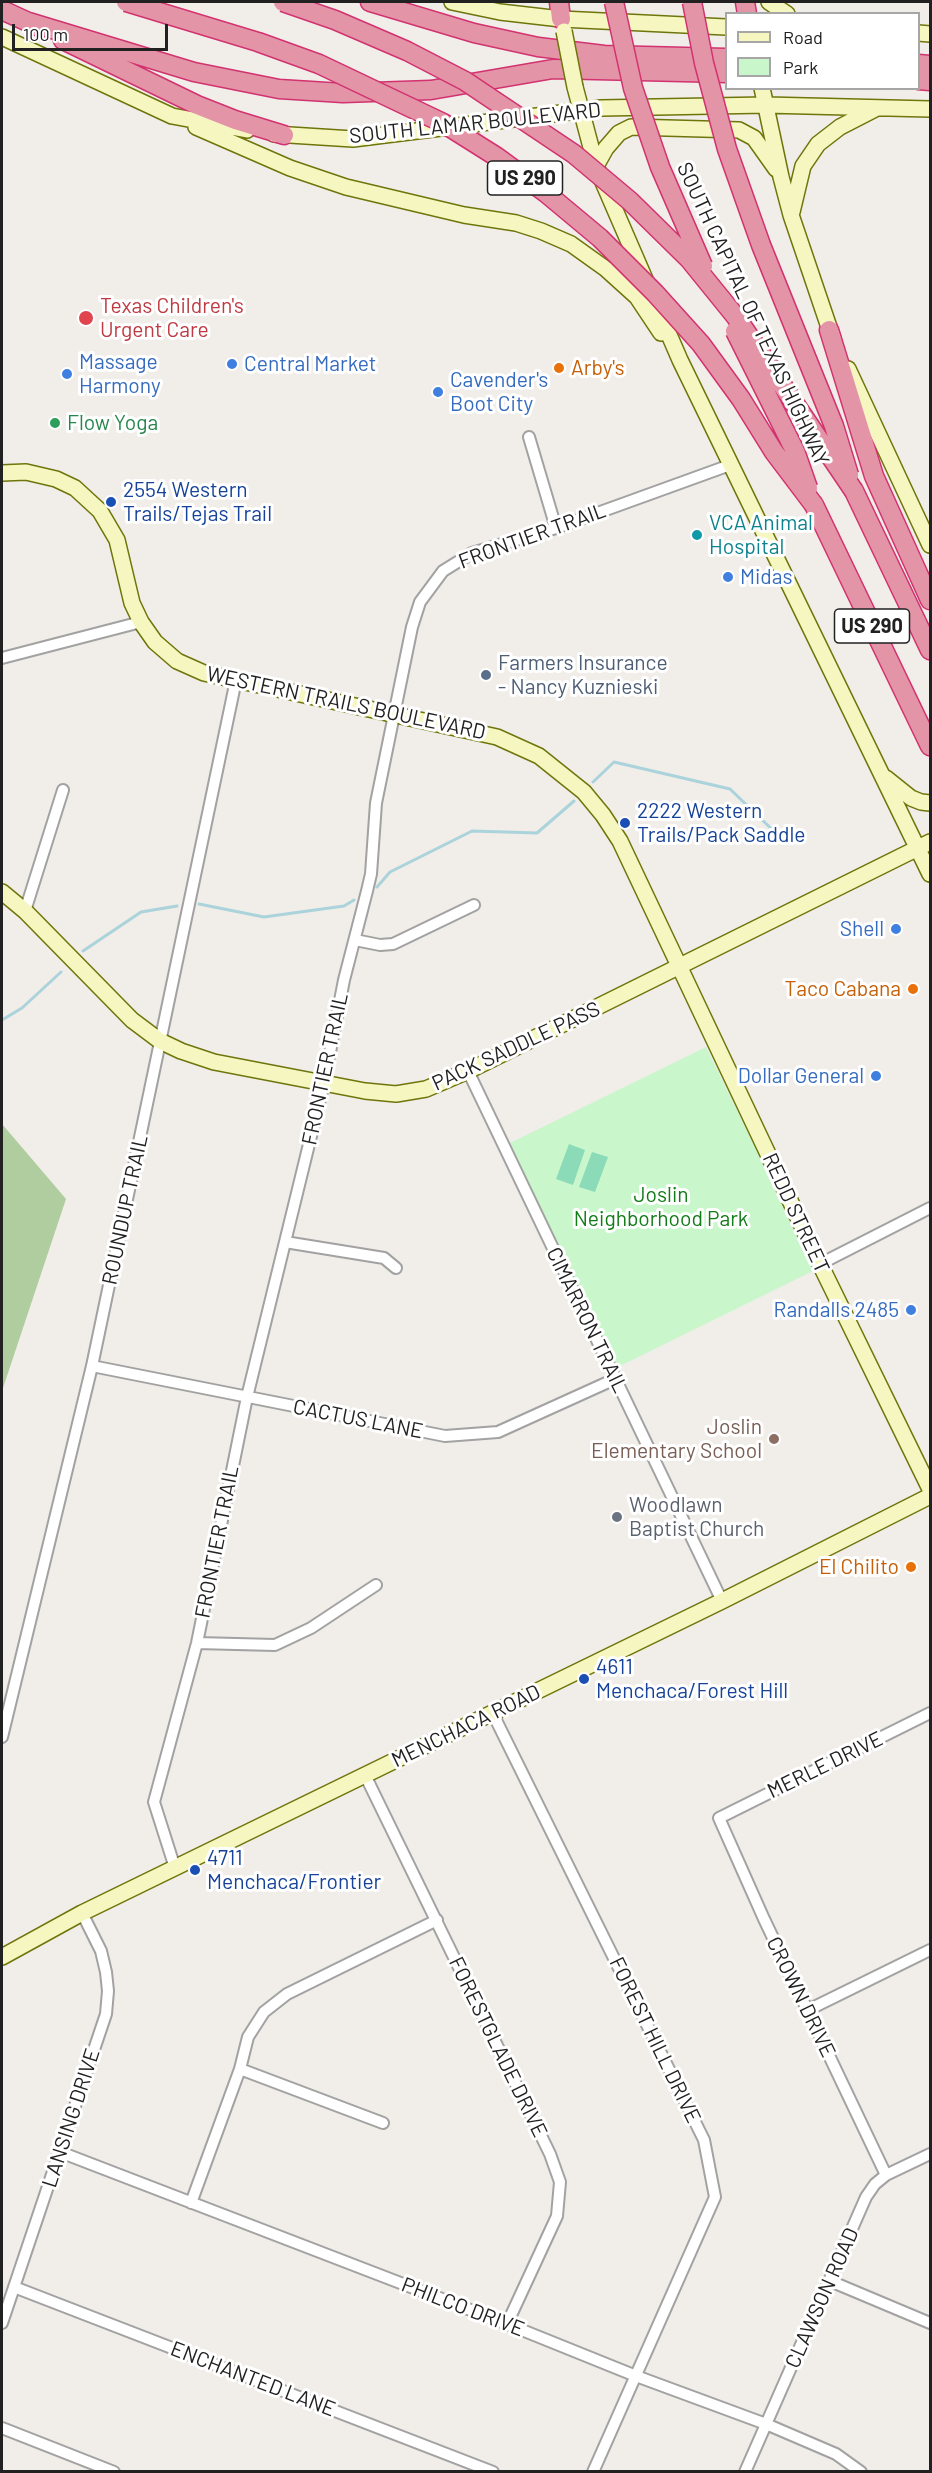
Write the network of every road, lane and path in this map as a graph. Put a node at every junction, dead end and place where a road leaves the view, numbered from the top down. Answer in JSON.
{"nodes":[{"id":1,"x":126,"y":2,"type":"edge"},
{"id":2,"x":283,"y":2,"type":"edge"},
{"id":3,"x":370,"y":2,"type":"edge"},
{"id":4,"x":452,"y":2,"type":"edge"},
{"id":5,"x":614,"y":2,"type":"edge"},
{"id":6,"x":692,"y":2,"type":"edge"},
{"id":7,"x":769,"y":2,"type":"edge"},
{"id":8,"x":2,"y":10,"type":"edge"},
{"id":9,"x":784,"y":12,"type":"edge"},
{"id":10,"x":561,"y":17,"type":"edge"},
{"id":11,"x":29,"y":22,"type":"junction"},
{"id":12,"x":725,"y":27,"type":"edge"},
{"id":13,"x":2,"y":38,"type":"edge"},
{"id":14,"x":725,"y":58,"type":"edge"},
{"id":15,"x":725,"y":73,"type":"edge"},
{"id":16,"x":763,"y":94,"type":"edge"},
{"id":17,"x":881,"y":107,"type":"junction"},
{"id":18,"x":581,"y":109,"type":"junction"},
{"id":19,"x":930,"y":109,"type":"edge"},
{"id":20,"x":172,"y":116,"type":"junction"},
{"id":21,"x":284,"y":135,"type":"junction"},
{"id":22,"x":596,"y":166,"type":"junction"},
{"id":23,"x":781,"y":177,"type":"junction"},
{"id":24,"x":791,"y":215,"type":"junction"},
{"id":25,"x":829,"y":330,"type":"junction"},
{"id":26,"x":680,"y":360,"type":"junction"},
{"id":27,"x":529,"y":437,"type":"dead end"},
{"id":28,"x":730,"y":465,"type":"junction"},
{"id":29,"x":2,"y":473,"type":"edge"},
{"id":30,"x":854,"y":491,"type":"junction"},
{"id":31,"x":814,"y":505,"type":"junction"},
{"id":32,"x":556,"y":528,"type":"junction"},
{"id":33,"x":930,"y":545,"type":"edge"},
{"id":34,"x":930,"y":600,"type":"edge"},
{"id":35,"x":141,"y":622,"type":"junction"},
{"id":36,"x":930,"y":650,"type":"edge"},
{"id":37,"x":2,"y":658,"type":"edge"},
{"id":38,"x":236,"y":680,"type":"junction"},
{"id":39,"x":394,"y":713,"type":"junction"},
{"id":40,"x":930,"y":747,"type":"edge"},
{"id":41,"x":882,"y":774,"type":"junction"},
{"id":42,"x":63,"y":790,"type":"dead end"},
{"id":43,"x":930,"y":803,"type":"edge"},
{"id":44,"x":924,"y":845,"type":"edge"},
{"id":45,"x":930,"y":874,"type":"edge"},
{"id":46,"x":2,"y":892,"type":"edge"},
{"id":47,"x":474,"y":904,"type":"dead end"},
{"id":48,"x":25,"y":911,"type":"junction"},
{"id":49,"x":355,"y":940,"type":"junction"},
{"id":50,"x":678,"y":968,"type":"junction"},
{"id":51,"x":160,"y":1041,"type":"junction"},
{"id":52,"x":468,"y":1071,"type":"junction"},
{"id":53,"x":324,"y":1083,"type":"junction"},
{"id":54,"x":930,"y":1208,"type":"edge"},
{"id":55,"x":285,"y":1242,"type":"junction"},
{"id":56,"x":820,"y":1264,"type":"junction"},
{"id":57,"x":396,"y":1268,"type":"dead end"},
{"id":58,"x":92,"y":1366,"type":"junction"},
{"id":59,"x":615,"y":1378,"type":"junction"},
{"id":60,"x":247,"y":1397,"type":"junction"},
{"id":61,"x":930,"y":1489,"type":"edge"},
{"id":62,"x":930,"y":1496,"type":"edge"},
{"id":63,"x":376,"y":1586,"type":"dead end"},
{"id":64,"x":722,"y":1601,"type":"junction"},
{"id":65,"x":197,"y":1643,"type":"junction"},
{"id":66,"x":492,"y":1712,"type":"junction"},
{"id":67,"x":930,"y":1713,"type":"edge"},
{"id":68,"x":2,"y":1737,"type":"edge"},
{"id":69,"x":365,"y":1775,"type":"junction"},
{"id":70,"x":719,"y":1818,"type":"joint"},
{"id":71,"x":175,"y":1868,"type":"junction"},
{"id":72,"x":82,"y":1913,"type":"junction"},
{"id":73,"x":437,"y":1920,"type":"junction"},
{"id":74,"x":930,"y":1950,"type":"edge"},
{"id":75,"x":2,"y":1957,"type":"edge"},
{"id":76,"x":808,"y":2010,"type":"junction"},
{"id":77,"x":240,"y":2069,"type":"junction"},
{"id":78,"x":383,"y":2123,"type":"dead end"},
{"id":79,"x":60,"y":2152,"type":"junction"},
{"id":80,"x":930,"y":2154,"type":"edge"},
{"id":81,"x":886,"y":2175,"type":"junction"},
{"id":82,"x":191,"y":2203,"type":"junction"},
{"id":83,"x":830,"y":2281,"type":"junction"},
{"id":84,"x":14,"y":2287,"type":"junction"},
{"id":85,"x":2,"y":2323,"type":"edge"},
{"id":86,"x":930,"y":2323,"type":"edge"},
{"id":87,"x":507,"y":2324,"type":"junction"},
{"id":88,"x":636,"y":2376,"type":"junction"},
{"id":89,"x":766,"y":2424,"type":"junction"},
{"id":90,"x":2,"y":2428,"type":"edge"},
{"id":91,"x":114,"y":2472,"type":"edge"},
{"id":92,"x":493,"y":2472,"type":"edge"},
{"id":93,"x":592,"y":2472,"type":"edge"},
{"id":94,"x":745,"y":2472,"type":"edge"},
{"id":95,"x":861,"y":2472,"type":"edge"}],
"edges":[{"from":1,"to":31,"type":"highway","number":"US 290","bridge":true},
{"from":2,"to":30,"type":"highway","number":"US 290","bridge":true},
{"from":3,"to":14,"type":"highway"},
{"from":4,"to":10,"type":"main road"},
{"from":5,"to":31,"type":"highway","name":"SOUTH CAPITAL OF TEXAS HIGHWAY","bridge":true},
{"from":6,"to":30,"type":"highway","name":"SOUTH CAPITAL OF TEXAS HIGHWAY","bridge":true},
{"from":7,"to":9,"type":"main road"},
{"from":8,"to":11,"type":"highway"},
{"from":10,"to":12,"type":"main road"},
{"from":10,"to":18,"type":"main road","bridge":true},
{"from":11,"to":15,"type":"highway"},
{"from":11,"to":21,"type":"highway"},
{"from":13,"to":20,"type":"main road","name":"SOUTH LAMAR BOULEVARD"},
{"from":16,"to":17,"type":"main road","name":"SOUTH LAMAR BOULEVARD"},
{"from":16,"to":18,"type":"main road","name":"SOUTH LAMAR BOULEVARD"},
{"from":16,"to":23,"type":"main road"},
{"from":17,"to":19,"type":"main road","name":"SOUTH LAMAR BOULEVARD"},
{"from":17,"to":24,"type":"main road"},
{"from":18,"to":21,"type":"main road","name":"SOUTH LAMAR BOULEVARD"},
{"from":18,"to":22,"type":"main road"},
{"from":20,"to":21,"type":"main road","name":"SOUTH LAMAR BOULEVARD"},
{"from":20,"to":26,"type":"main road"},
{"from":22,"to":23,"type":"main road"},
{"from":22,"to":26,"type":"main road"},
{"from":23,"to":24,"type":"main road"},
{"from":24,"to":25,"type":"main road"},
{"from":25,"to":33,"type":"main road"},
{"from":25,"to":34,"type":"highway"},
{"from":26,"to":28,"type":"main road"},
{"from":27,"to":32,"type":"street"},
{"from":28,"to":32,"type":"street","name":"FRONTIER TRAIL"},
{"from":28,"to":41,"type":"main road"},
{"from":29,"to":35,"type":"main road","name":"WESTERN TRAILS BOULEVARD"},
{"from":30,"to":36,"type":"highway","number":"US 290"},
{"from":31,"to":40,"type":"highway","number":"US 290"},
{"from":32,"to":39,"type":"street","name":"FRONTIER TRAIL"},
{"from":35,"to":37,"type":"street"},
{"from":35,"to":38,"type":"main road","name":"WESTERN TRAILS BOULEVARD"},
{"from":38,"to":39,"type":"main road","name":"WESTERN TRAILS BOULEVARD"},
{"from":38,"to":51,"type":"street","name":"ROUNDUP TRAIL"},
{"from":39,"to":49,"type":"street","name":"FRONTIER TRAIL"},
{"from":39,"to":50,"type":"main road","name":"WESTERN TRAILS BOULEVARD"},
{"from":41,"to":43,"type":"main road"},
{"from":41,"to":44,"type":"main road"},
{"from":42,"to":48,"type":"street"},
{"from":44,"to":45,"type":"main road"},
{"from":44,"to":50,"type":"main road","name":"PACK SADDLE PASS"},
{"from":46,"to":48,"type":"main road","name":"PACK SADDLE PASS"},
{"from":47,"to":49,"type":"street"},
{"from":48,"to":51,"type":"main road","name":"PACK SADDLE PASS"},
{"from":49,"to":53,"type":"street","name":"FRONTIER TRAIL"},
{"from":50,"to":52,"type":"main road","name":"PACK SADDLE PASS"},
{"from":50,"to":56,"type":"main road","name":"REDD STREET"},
{"from":51,"to":53,"type":"main road","name":"PACK SADDLE PASS"},
{"from":51,"to":58,"type":"street","name":"ROUNDUP TRAIL"},
{"from":52,"to":53,"type":"main road","name":"PACK SADDLE PASS"},
{"from":52,"to":59,"type":"street","name":"CIMARRON TRAIL"},
{"from":53,"to":55,"type":"street","name":"FRONTIER TRAIL"},
{"from":54,"to":56,"type":"street"},
{"from":55,"to":57,"type":"street"},
{"from":55,"to":60,"type":"street","name":"FRONTIER TRAIL"},
{"from":56,"to":61,"type":"main road","name":"REDD STREET"},
{"from":58,"to":60,"type":"street","name":"CACTUS LANE"},
{"from":58,"to":68,"type":"street","name":"ROUNDUP TRAIL"},
{"from":59,"to":60,"type":"street","name":"CACTUS LANE"},
{"from":59,"to":64,"type":"street","name":"CIMARRON TRAIL"},
{"from":60,"to":65,"type":"street","name":"FRONTIER TRAIL"},
{"from":62,"to":64,"type":"main road","name":"MENCHACA ROAD"},
{"from":63,"to":65,"type":"street"},
{"from":64,"to":66,"type":"main road","name":"MENCHACA ROAD"},
{"from":65,"to":71,"type":"street","name":"FRONTIER TRAIL"},
{"from":66,"to":69,"type":"main road","name":"MENCHACA ROAD"},
{"from":66,"to":88,"type":"street","name":"FOREST HILL DRIVE"},
{"from":67,"to":70,"type":"street","name":"MERLE DRIVE"},
{"from":69,"to":71,"type":"main road","name":"MENCHACA ROAD"},
{"from":69,"to":73,"type":"street","name":"FORESTGLADE DRIVE"},
{"from":70,"to":76,"type":"street","name":"CROWN DRIVE"},
{"from":71,"to":72,"type":"main road","name":"MENCHACA ROAD"},
{"from":72,"to":75,"type":"main road","name":"MENCHACA ROAD"},
{"from":72,"to":79,"type":"street","name":"LANSING DRIVE"},
{"from":73,"to":77,"type":"street"},
{"from":73,"to":87,"type":"street","name":"FORESTGLADE DRIVE"},
{"from":74,"to":76,"type":"street"},
{"from":76,"to":81,"type":"street","name":"CROWN DRIVE"},
{"from":77,"to":78,"type":"street"},
{"from":77,"to":82,"type":"street"},
{"from":79,"to":82,"type":"street","name":"PHILCO DRIVE"},
{"from":79,"to":84,"type":"street","name":"LANSING DRIVE"},
{"from":80,"to":81,"type":"street","name":"CLAWSON ROAD"},
{"from":81,"to":83,"type":"street","name":"CLAWSON ROAD"},
{"from":82,"to":87,"type":"street","name":"PHILCO DRIVE"},
{"from":83,"to":86,"type":"street"},
{"from":83,"to":89,"type":"street","name":"CLAWSON ROAD"},
{"from":84,"to":85,"type":"street","name":"LANSING DRIVE"},
{"from":84,"to":92,"type":"street","name":"ENCHANTED LANE"},
{"from":87,"to":88,"type":"street","name":"PHILCO DRIVE"},
{"from":88,"to":89,"type":"street","name":"PHILCO DRIVE"},
{"from":88,"to":93,"type":"street","name":"FOREST HILL DRIVE"},
{"from":89,"to":94,"type":"street","name":"CLAWSON ROAD"},
{"from":89,"to":95,"type":"street","name":"PHILCO DRIVE"},
{"from":90,"to":91,"type":"street"}]}
